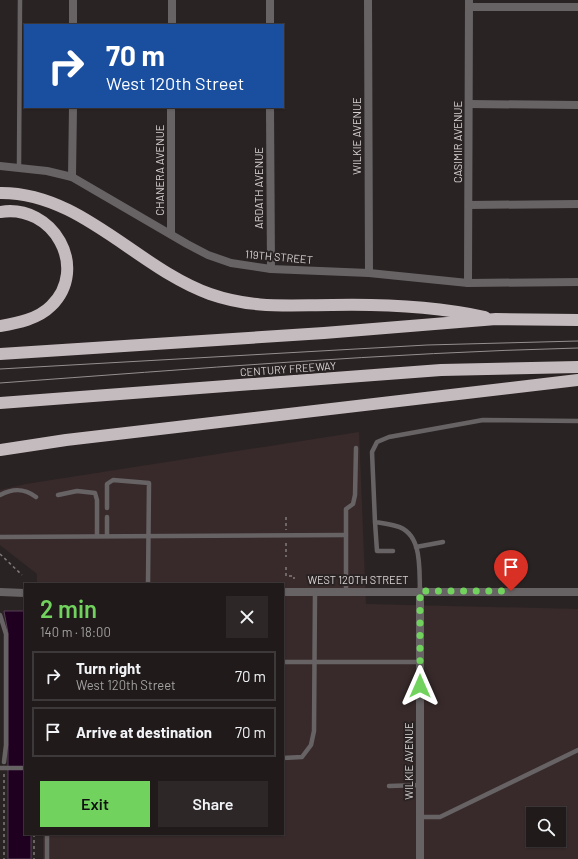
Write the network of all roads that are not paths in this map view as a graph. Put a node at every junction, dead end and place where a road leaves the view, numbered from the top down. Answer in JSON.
{"nodes":[{"id":1,"x":20,"y":0,"type":"edge"},
{"id":2,"x":73,"y":0,"type":"edge"},
{"id":3,"x":172,"y":0,"type":"edge"},
{"id":4,"x":270,"y":0,"type":"edge"},
{"id":5,"x":368,"y":0,"type":"edge"},
{"id":6,"x":469,"y":3,"type":"edge"},
{"id":7,"x":578,"y":6,"type":"edge"},
{"id":8,"x":73,"y":24,"type":"edge"},
{"id":9,"x":172,"y":24,"type":"edge"},
{"id":10,"x":270,"y":24,"type":"edge"},
{"id":11,"x":469,"y":104,"type":"junction"},
{"id":12,"x":578,"y":105,"type":"edge"},
{"id":13,"x":73,"y":108,"type":"edge"},
{"id":14,"x":171,"y":108,"type":"edge"},
{"id":15,"x":270,"y":108,"type":"edge"},
{"id":16,"x":0,"y":166,"type":"edge"},
{"id":17,"x":19,"y":166,"type":"junction"},
{"id":18,"x":72,"y":177,"type":"junction"},
{"id":19,"x":0,"y":193,"type":"edge"},
{"id":20,"x":578,"y":204,"type":"edge"},
{"id":21,"x":469,"y":205,"type":"junction"},
{"id":22,"x":0,"y":212,"type":"edge"},
{"id":23,"x":171,"y":234,"type":"junction"},
{"id":24,"x":271,"y":269,"type":"junction"},
{"id":25,"x":369,"y":273,"type":"junction"},
{"id":26,"x":578,"y":282,"type":"edge"},
{"id":27,"x":468,"y":283,"type":"junction"},
{"id":28,"x":496,"y":319,"type":"junction"},
{"id":29,"x":578,"y":320,"type":"edge"},
{"id":30,"x":0,"y":326,"type":"edge"},
{"id":31,"x":0,"y":354,"type":"edge"},
{"id":32,"x":578,"y":367,"type":"edge"},
{"id":33,"x":578,"y":380,"type":"edge"},
{"id":34,"x":64,"y":398,"type":"junction"},
{"id":35,"x":0,"y":403,"type":"edge"},
{"id":36,"x":0,"y":410,"type":"edge"},
{"id":37,"x":578,"y":421,"type":"edge"},
{"id":38,"x":356,"y":448,"type":"dead end"},
{"id":39,"x":0,"y":450,"type":"edge"},
{"id":40,"x":58,"y":494,"type":"dead end"},
{"id":41,"x":0,"y":495,"type":"edge"},
{"id":42,"x":36,"y":497,"type":"dead end"},
{"id":43,"x":107,"y":508,"type":"dead end"},
{"id":44,"x":107,"y":517,"type":"dead end"},
{"id":45,"x":375,"y":522,"type":"junction"},
{"id":46,"x":346,"y":535,"type":"junction"},
{"id":47,"x":97,"y":536,"type":"junction"},
{"id":48,"x":107,"y":536,"type":"junction"},
{"id":49,"x":148,"y":536,"type":"junction"},
{"id":50,"x":0,"y":537,"type":"edge"},
{"id":51,"x":443,"y":542,"type":"dead end"},
{"id":52,"x":416,"y":547,"type":"junction"},
{"id":53,"x":393,"y":551,"type":"dead end"},
{"id":54,"x":148,"y":583,"type":"edge"},
{"id":55,"x":315,"y":591,"type":"junction"},
{"id":56,"x":346,"y":591,"type":"junction"},
{"id":57,"x":420,"y":591,"type":"junction"},
{"id":58,"x":0,"y":592,"type":"edge"},
{"id":59,"x":284,"y":592,"type":"edge"},
{"id":60,"x":578,"y":592,"type":"edge"},
{"id":61,"x":24,"y":593,"type":"edge"},
{"id":62,"x":0,"y":615,"type":"edge"},
{"id":63,"x":284,"y":662,"type":"edge"},
{"id":64,"x":314,"y":662,"type":"junction"},
{"id":65,"x":420,"y":662,"type":"junction"},
{"id":66,"x":578,"y":750,"type":"edge"},
{"id":67,"x":284,"y":758,"type":"edge"},
{"id":68,"x":4,"y":766,"type":"edge"},
{"id":69,"x":24,"y":768,"type":"edge"},
{"id":70,"x":420,"y":785,"type":"junction"},
{"id":71,"x":389,"y":786,"type":"dead end"},
{"id":72,"x":420,"y":817,"type":"junction"},
{"id":73,"x":47,"y":835,"type":"edge"},
{"id":74,"x":47,"y":859,"type":"edge"},
{"id":75,"x":420,"y":859,"type":"edge"}],
"edges":[{"from":1,"to":17,"type":"lane"},
{"from":2,"to":8,"type":"street"},
{"from":3,"to":9,"type":"street"},
{"from":4,"to":10,"type":"street"},
{"from":5,"to":25,"type":"street","name":"WILKIE AVENUE"},
{"from":6,"to":7,"type":"street"},
{"from":6,"to":11,"type":"street","name":"CASIMIR AVENUE"},
{"from":11,"to":12,"type":"street"},
{"from":11,"to":21,"type":"street","name":"CASIMIR AVENUE"},
{"from":13,"to":18,"type":"street"},
{"from":14,"to":23,"type":"street","name":"CHANERA AVENUE"},
{"from":15,"to":24,"type":"street","name":"ARDATH AVENUE"},
{"from":16,"to":17,"type":"street","name":"119TH STREET"},
{"from":17,"to":18,"type":"street","name":"119TH STREET"},
{"from":18,"to":23,"type":"street","name":"119TH STREET"},
{"from":19,"to":28,"type":"highway"},
{"from":20,"to":21,"type":"street"},
{"from":21,"to":27,"type":"street","name":"CASIMIR AVENUE"},
{"from":22,"to":30,"type":"highway"},
{"from":23,"to":24,"type":"street","name":"119TH STREET"},
{"from":24,"to":25,"type":"street","name":"119TH STREET"},
{"from":25,"to":27,"type":"street","name":"119TH STREET"},
{"from":26,"to":27,"type":"street","name":"119TH STREET"},
{"from":28,"to":29,"type":"highway"},
{"from":28,"to":31,"type":"highway"},
{"from":32,"to":34,"type":"highway","name":"CENTURY FREEWAY"},
{"from":33,"to":39,"type":"highway"},
{"from":34,"to":35,"type":"highway","name":"CENTURY FREEWAY"},
{"from":34,"to":36,"type":"highway"},
{"from":37,"to":45,"type":"lane"},
{"from":38,"to":46,"type":"lane"},
{"from":40,"to":47,"type":"lane"},
{"from":41,"to":42,"type":"lane"},
{"from":43,"to":49,"type":"lane"},
{"from":44,"to":48,"type":"lane"},
{"from":45,"to":52,"type":"lane"},
{"from":45,"to":53,"type":"lane"},
{"from":46,"to":49,"type":"lane"},
{"from":46,"to":56,"type":"lane"},
{"from":47,"to":48,"type":"lane"},
{"from":47,"to":50,"type":"lane"},
{"from":48,"to":49,"type":"lane"},
{"from":49,"to":54,"type":"lane"},
{"from":51,"to":52,"type":"lane"},
{"from":52,"to":57,"type":"lane"},
{"from":55,"to":56,"type":"street","name":"WEST 120TH STREET"},
{"from":55,"to":59,"type":"street","name":"WEST 120TH STREET"},
{"from":55,"to":64,"type":"lane"},
{"from":56,"to":57,"type":"street","name":"WEST 120TH STREET"},
{"from":57,"to":60,"type":"street","name":"WEST 120TH STREET"},
{"from":57,"to":65,"type":"street","name":"WILKIE AVENUE"},
{"from":58,"to":61,"type":"street"},
{"from":62,"to":68,"type":"lane"},
{"from":63,"to":64,"type":"lane"},
{"from":64,"to":65,"type":"lane"},
{"from":64,"to":67,"type":"lane"},
{"from":65,"to":70,"type":"street","name":"WILKIE AVENUE"},
{"from":66,"to":72,"type":"lane"},
{"from":68,"to":69,"type":"lane"},
{"from":70,"to":71,"type":"lane"},
{"from":70,"to":72,"type":"street","name":"WILKIE AVENUE"},
{"from":72,"to":75,"type":"street","name":"WILKIE AVENUE"},
{"from":73,"to":74,"type":"lane"}]}
